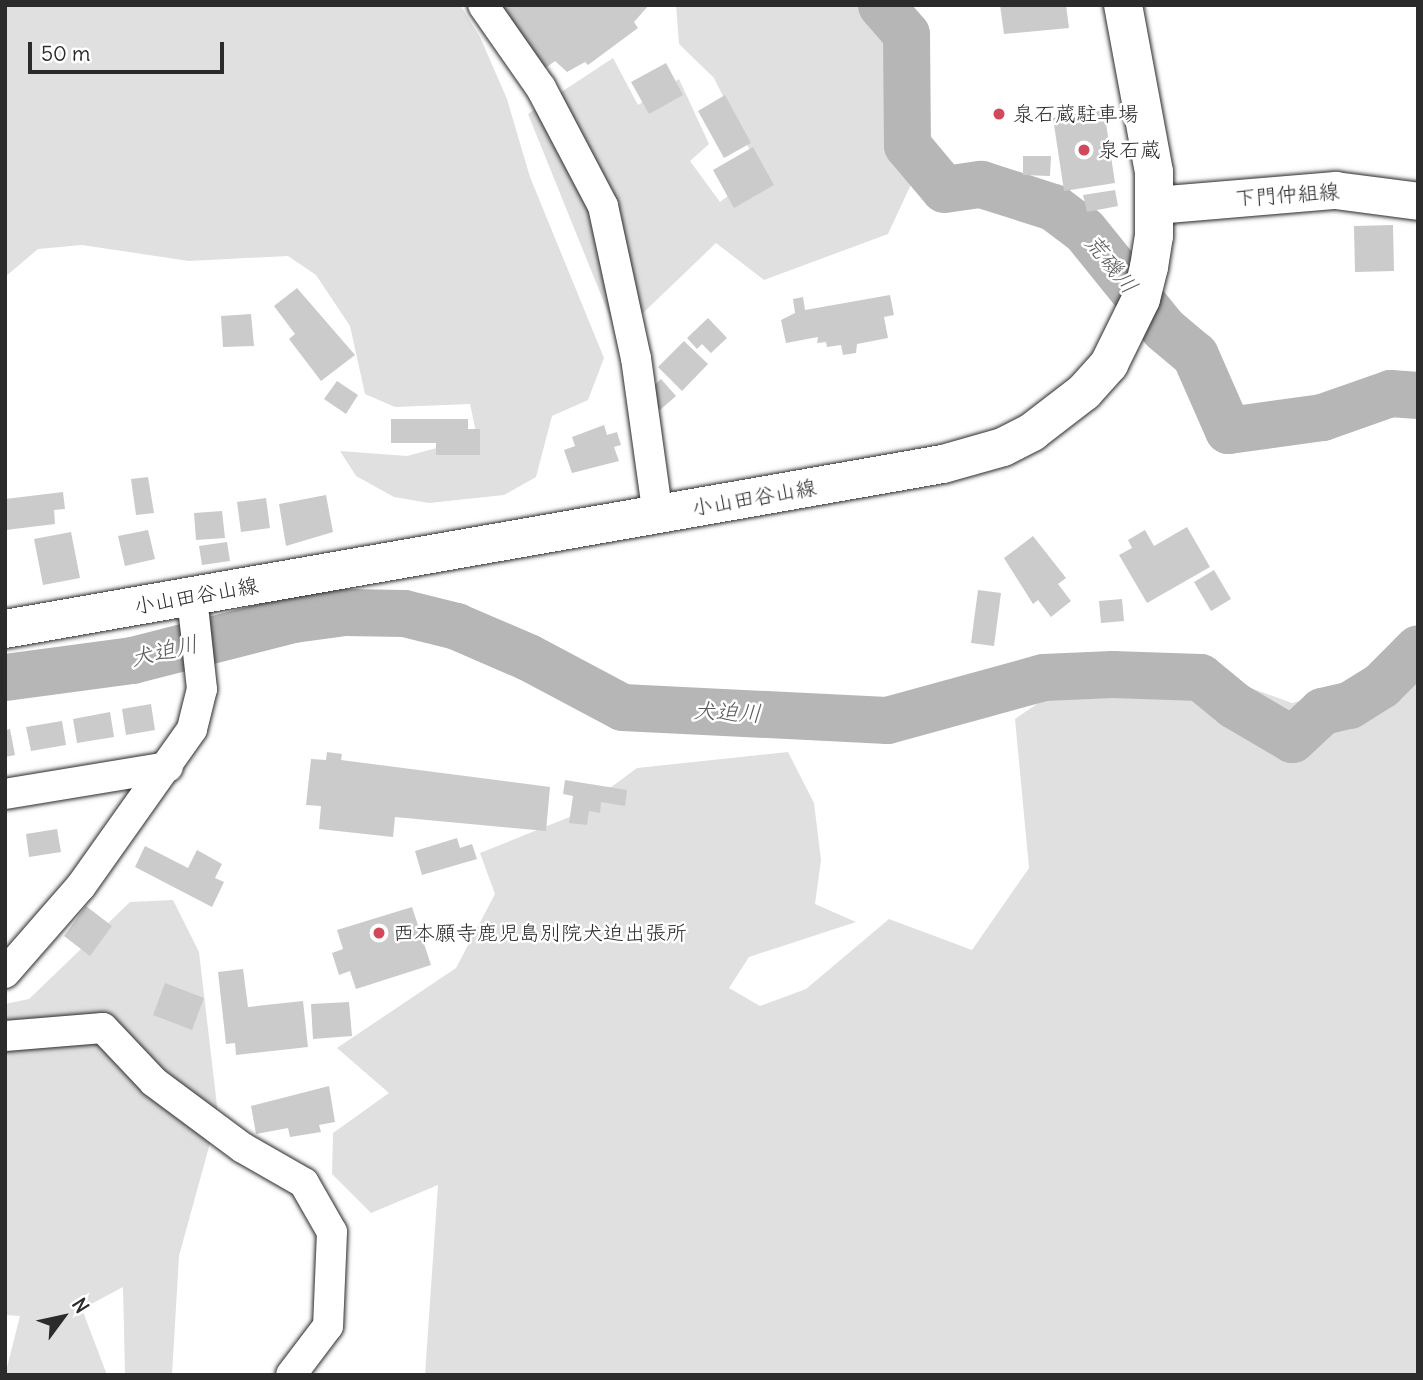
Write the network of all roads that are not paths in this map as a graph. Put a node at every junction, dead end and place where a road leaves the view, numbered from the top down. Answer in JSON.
{"nodes":[{"id":1,"x":483,"y":5,"type":"edge"},
{"id":2,"x":1123,"y":5,"type":"edge"},
{"id":3,"x":1418,"y":201,"type":"edge"},
{"id":4,"x":1155,"y":205,"type":"junction"},
{"id":5,"x":658,"y":516,"type":"junction"},
{"id":6,"x":192,"y":597,"type":"junction"},
{"id":7,"x":5,"y":629,"type":"edge"},
{"id":8,"x":168,"y":767,"type":"junction"},
{"id":9,"x":5,"y":794,"type":"edge"},
{"id":10,"x":5,"y":972,"type":"edge"},
{"id":11,"x":5,"y":1035,"type":"edge"},
{"id":12,"x":290,"y":1375,"type":"edge"}],
"edges":[{"from":1,"to":5,"type":"street"},
{"from":2,"to":4,"type":"main road","name":"小山田谷山線"},
{"from":3,"to":4,"type":"street","name":"下門仲組線"},
{"from":4,"to":5,"type":"main road","name":"小山田谷山線"},
{"from":5,"to":6,"type":"main road","name":"小山田谷山線"},
{"from":6,"to":7,"type":"main road","name":"小山田谷山線"},
{"from":6,"to":8,"type":"street"},
{"from":8,"to":9,"type":"street"},
{"from":8,"to":10,"type":"street"},
{"from":11,"to":12,"type":"street"}]}
